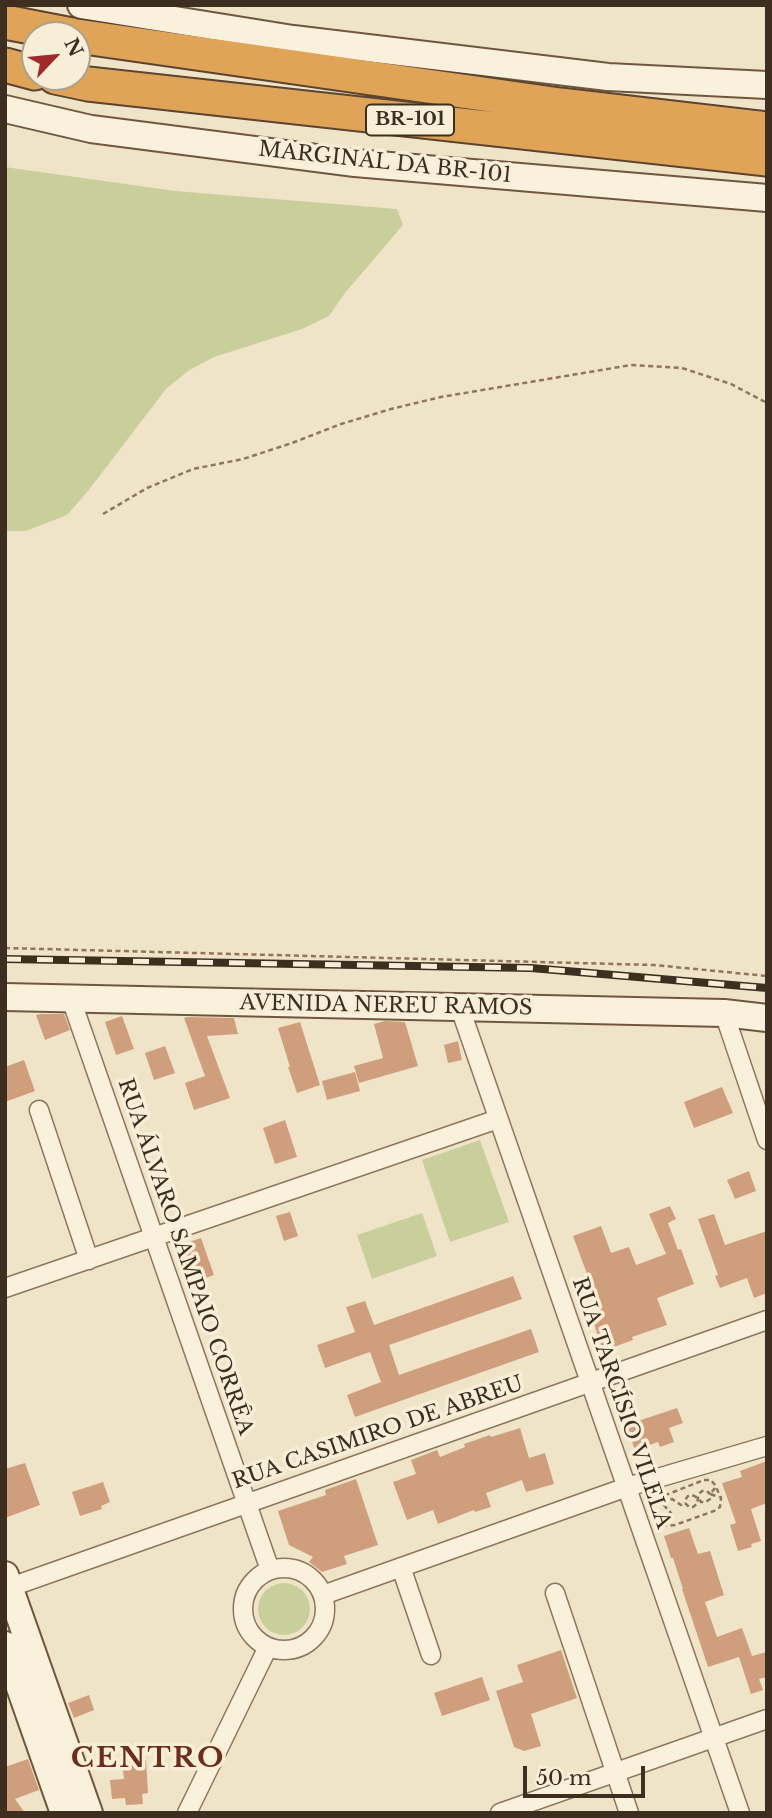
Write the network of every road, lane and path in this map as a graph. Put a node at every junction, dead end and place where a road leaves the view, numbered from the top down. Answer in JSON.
{"nodes":[{"id":1,"x":81,"y":5,"type":"edge"},
{"id":2,"x":91,"y":38,"type":"edge"},
{"id":3,"x":91,"y":85,"type":"edge"},
{"id":4,"x":767,"y":85,"type":"edge"},
{"id":5,"x":5,"y":108,"type":"edge"},
{"id":6,"x":767,"y":129,"type":"edge"},
{"id":7,"x":649,"y":147,"type":"junction"},
{"id":8,"x":767,"y":159,"type":"edge"},
{"id":9,"x":767,"y":177,"type":"edge"},
{"id":10,"x":767,"y":198,"type":"edge"},
{"id":11,"x":767,"y":403,"type":"edge"},
{"id":12,"x":103,"y":514,"type":"dead end"},
{"id":13,"x":5,"y":948,"type":"edge"},
{"id":14,"x":767,"y":976,"type":"edge"},
{"id":15,"x":5,"y":997,"type":"edge"},
{"id":16,"x":71,"y":999,"type":"junction"},
{"id":17,"x":460,"y":1008,"type":"junction"},
{"id":18,"x":724,"y":1013,"type":"junction"},
{"id":19,"x":767,"y":1018,"type":"edge"},
{"id":20,"x":38,"y":1110,"type":"dead end"},
{"id":21,"x":498,"y":1119,"type":"junction"},
{"id":22,"x":767,"y":1140,"type":"edge"},
{"id":23,"x":155,"y":1237,"type":"junction"},
{"id":24,"x":89,"y":1259,"type":"junction"},
{"id":25,"x":5,"y":1289,"type":"edge"},
{"id":26,"x":767,"y":1320,"type":"edge"},
{"id":27,"x":590,"y":1382,"type":"junction"},
{"id":28,"x":767,"y":1447,"type":"edge"},
{"id":29,"x":716,"y":1485,"type":"junction"},
{"id":30,"x":627,"y":1487,"type":"junction"},
{"id":31,"x":710,"y":1494,"type":"junction"},
{"id":32,"x":698,"y":1498,"type":"junction"},
{"id":33,"x":720,"y":1498,"type":"junction"},
{"id":34,"x":247,"y":1503,"type":"junction"},
{"id":35,"x":685,"y":1503,"type":"junction"},
{"id":36,"x":656,"y":1515,"type":"junction"},
{"id":37,"x":401,"y":1567,"type":"junction"},
{"id":38,"x":271,"y":1570,"type":"junction"},
{"id":39,"x":7,"y":1584,"type":"edge"},
{"id":40,"x":555,"y":1593,"type":"dead end"},
{"id":41,"x":323,"y":1595,"type":"junction"},
{"id":42,"x":5,"y":1645,"type":"edge"},
{"id":43,"x":268,"y":1647,"type":"junction"},
{"id":44,"x":431,"y":1655,"type":"dead end"},
{"id":45,"x":767,"y":1719,"type":"edge"},
{"id":46,"x":714,"y":1738,"type":"junction"},
{"id":47,"x":616,"y":1772,"type":"junction"},
{"id":48,"x":64,"y":1813,"type":"edge"},
{"id":49,"x":89,"y":1813,"type":"edge"},
{"id":50,"x":187,"y":1813,"type":"edge"},
{"id":51,"x":500,"y":1813,"type":"edge"},
{"id":52,"x":629,"y":1813,"type":"edge"},
{"id":53,"x":740,"y":1813,"type":"edge"}],
"edges":[{"from":1,"to":4,"type":"main road"},
{"from":2,"to":6,"type":"highway","number":"BR-101"},
{"from":3,"to":7,"type":"highway","number":"BR-101"},
{"from":5,"to":10,"type":"main road","name":"MARGINAL DA BR-101"},
{"from":7,"to":8,"type":"highway","number":"BR-101"},
{"from":7,"to":9,"type":"highway"},
{"from":11,"to":12,"type":"path"},
{"from":13,"to":14,"type":"path"},
{"from":15,"to":16,"type":"main road","name":"AVENIDA NEREU RAMOS"},
{"from":16,"to":17,"type":"main road","name":"AVENIDA NEREU RAMOS"},
{"from":16,"to":23,"type":"street","name":"RUA ÁLVARO SAMPAIO CORRÊA"},
{"from":17,"to":18,"type":"main road","name":"AVENIDA NEREU RAMOS"},
{"from":17,"to":21,"type":"street","name":"RUA TARCÍSIO VILELA"},
{"from":18,"to":19,"type":"main road","name":"AVENIDA NEREU RAMOS"},
{"from":18,"to":22,"type":"street"},
{"from":20,"to":24,"type":"street"},
{"from":21,"to":23,"type":"street"},
{"from":21,"to":27,"type":"street","name":"RUA TARCÍSIO VILELA"},
{"from":23,"to":24,"type":"street"},
{"from":23,"to":34,"type":"street","name":"RUA ÁLVARO SAMPAIO CORRÊA"},
{"from":24,"to":25,"type":"street"},
{"from":26,"to":27,"type":"street","name":"RUA CASIMIRO DE ABREU"},
{"from":27,"to":30,"type":"street","name":"RUA TARCÍSIO VILELA"},
{"from":27,"to":34,"type":"street","name":"RUA CASIMIRO DE ABREU"},
{"from":28,"to":30,"type":"street"},
{"from":29,"to":31,"type":"path"},
{"from":29,"to":33,"type":"path"},
{"from":29,"to":36,"type":"path"},
{"from":30,"to":37,"type":"street"},
{"from":30,"to":46,"type":"street","name":"RUA TARCÍSIO VILELA"},
{"from":31,"to":32,"type":"path"},
{"from":31,"to":32,"type":"path"},
{"from":31,"to":33,"type":"path"},
{"from":32,"to":35,"type":"path"},
{"from":32,"to":35,"type":"path"},
{"from":33,"to":36,"type":"path"},
{"from":34,"to":38,"type":"street","name":"RUA ÁLVARO SAMPAIO CORRÊA"},
{"from":34,"to":39,"type":"street","name":"RUA CASIMIRO DE ABREU"},
{"from":35,"to":36,"type":"path"},
{"from":37,"to":41,"type":"street"},
{"from":37,"to":44,"type":"street"},
{"from":38,"to":41,"type":"street"},
{"from":38,"to":43,"type":"street"},
{"from":39,"to":49,"type":"main road"},
{"from":40,"to":47,"type":"street"},
{"from":41,"to":43,"type":"street"},
{"from":42,"to":48,"type":"main road"},
{"from":43,"to":50,"type":"street"},
{"from":45,"to":46,"type":"street"},
{"from":46,"to":47,"type":"street"},
{"from":46,"to":53,"type":"street","name":"RUA TARCÍSIO VILELA"},
{"from":47,"to":51,"type":"street"},
{"from":47,"to":52,"type":"street"}]}
